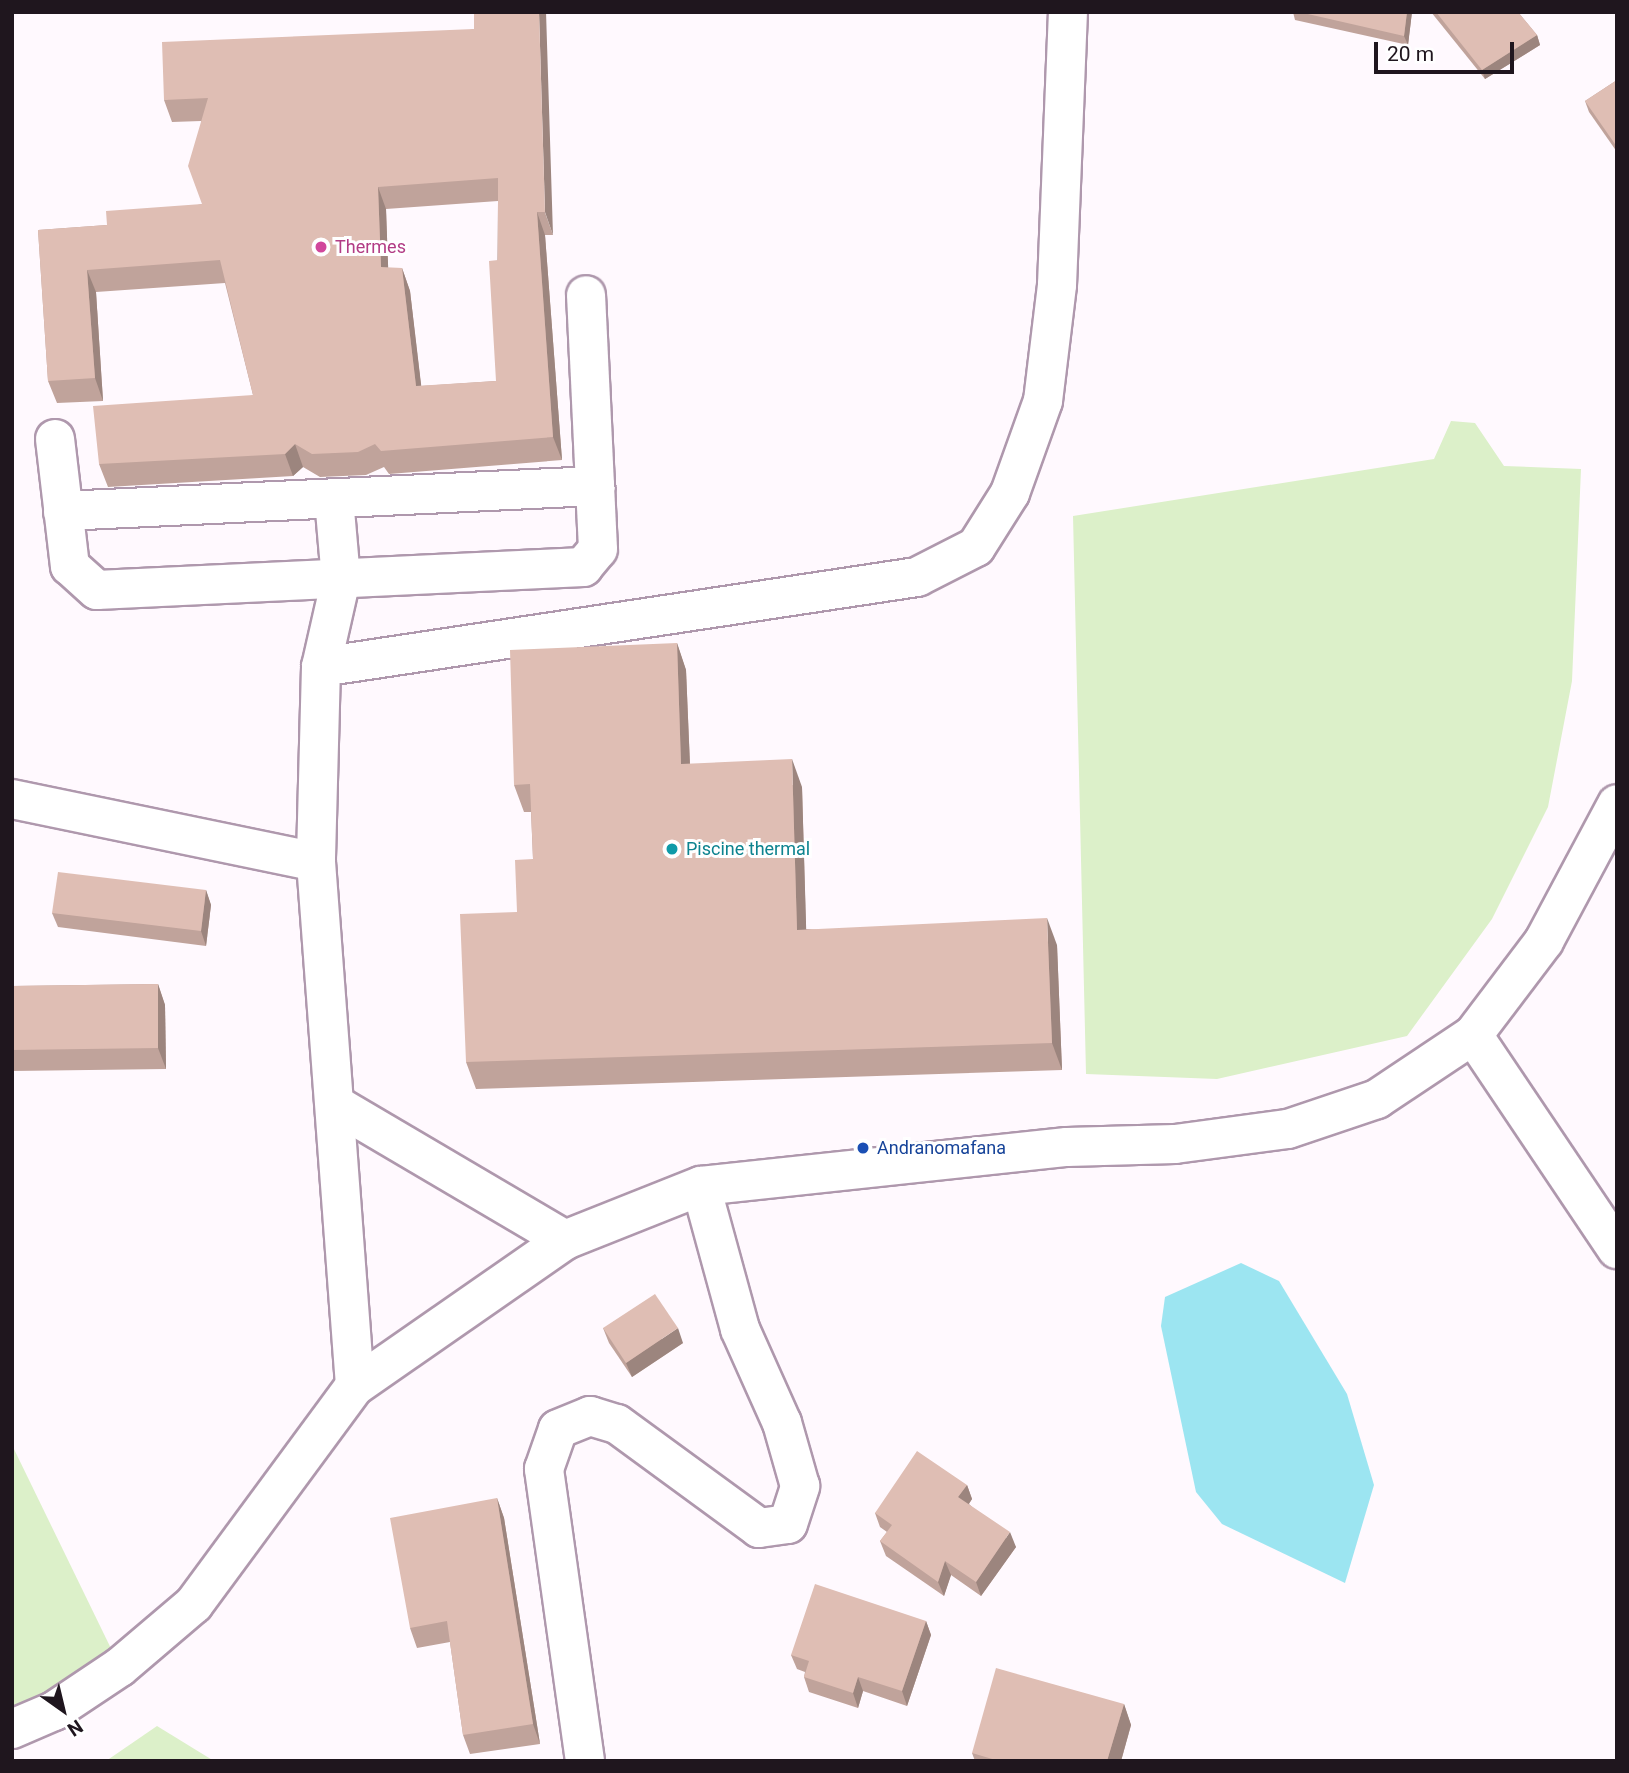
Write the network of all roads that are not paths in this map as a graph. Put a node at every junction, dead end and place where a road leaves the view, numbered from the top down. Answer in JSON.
{"nodes":[{"id":1,"x":1068,"y":12,"type":"edge"},
{"id":2,"x":586,"y":295,"type":"dead end"},
{"id":3,"x":55,"y":439,"type":"dead end"},
{"id":4,"x":595,"y":486,"type":"junction"},
{"id":5,"x":334,"y":499,"type":"junction"},
{"id":6,"x":63,"y":511,"type":"junction"},
{"id":7,"x":341,"y":579,"type":"junction"},
{"id":8,"x":321,"y":667,"type":"junction"},
{"id":9,"x":12,"y":799,"type":"edge"},
{"id":10,"x":1617,"y":804,"type":"edge"},
{"id":11,"x":316,"y":862,"type":"junction"},
{"id":12,"x":1473,"y":1035,"type":"junction"},
{"id":13,"x":336,"y":1105,"type":"junction"},
{"id":14,"x":701,"y":1186,"type":"junction"},
{"id":15,"x":565,"y":1240,"type":"junction"},
{"id":16,"x":1617,"y":1249,"type":"edge"},
{"id":17,"x":355,"y":1386,"type":"junction"},
{"id":18,"x":12,"y":1728,"type":"edge"},
{"id":19,"x":585,"y":1761,"type":"edge"}],
"edges":[{"from":1,"to":8,"type":"street"},
{"from":2,"to":4,"type":"street"},
{"from":3,"to":6,"type":"street"},
{"from":4,"to":5,"type":"street"},
{"from":4,"to":7,"type":"street"},
{"from":5,"to":6,"type":"street"},
{"from":5,"to":7,"type":"street"},
{"from":6,"to":7,"type":"street"},
{"from":7,"to":8,"type":"street"},
{"from":8,"to":11,"type":"street"},
{"from":9,"to":11,"type":"street"},
{"from":10,"to":12,"type":"street"},
{"from":11,"to":13,"type":"street"},
{"from":12,"to":14,"type":"street"},
{"from":12,"to":16,"type":"street"},
{"from":13,"to":15,"type":"street"},
{"from":13,"to":17,"type":"street"},
{"from":14,"to":15,"type":"street"},
{"from":14,"to":19,"type":"street"},
{"from":15,"to":17,"type":"street"},
{"from":17,"to":18,"type":"street"}]}
